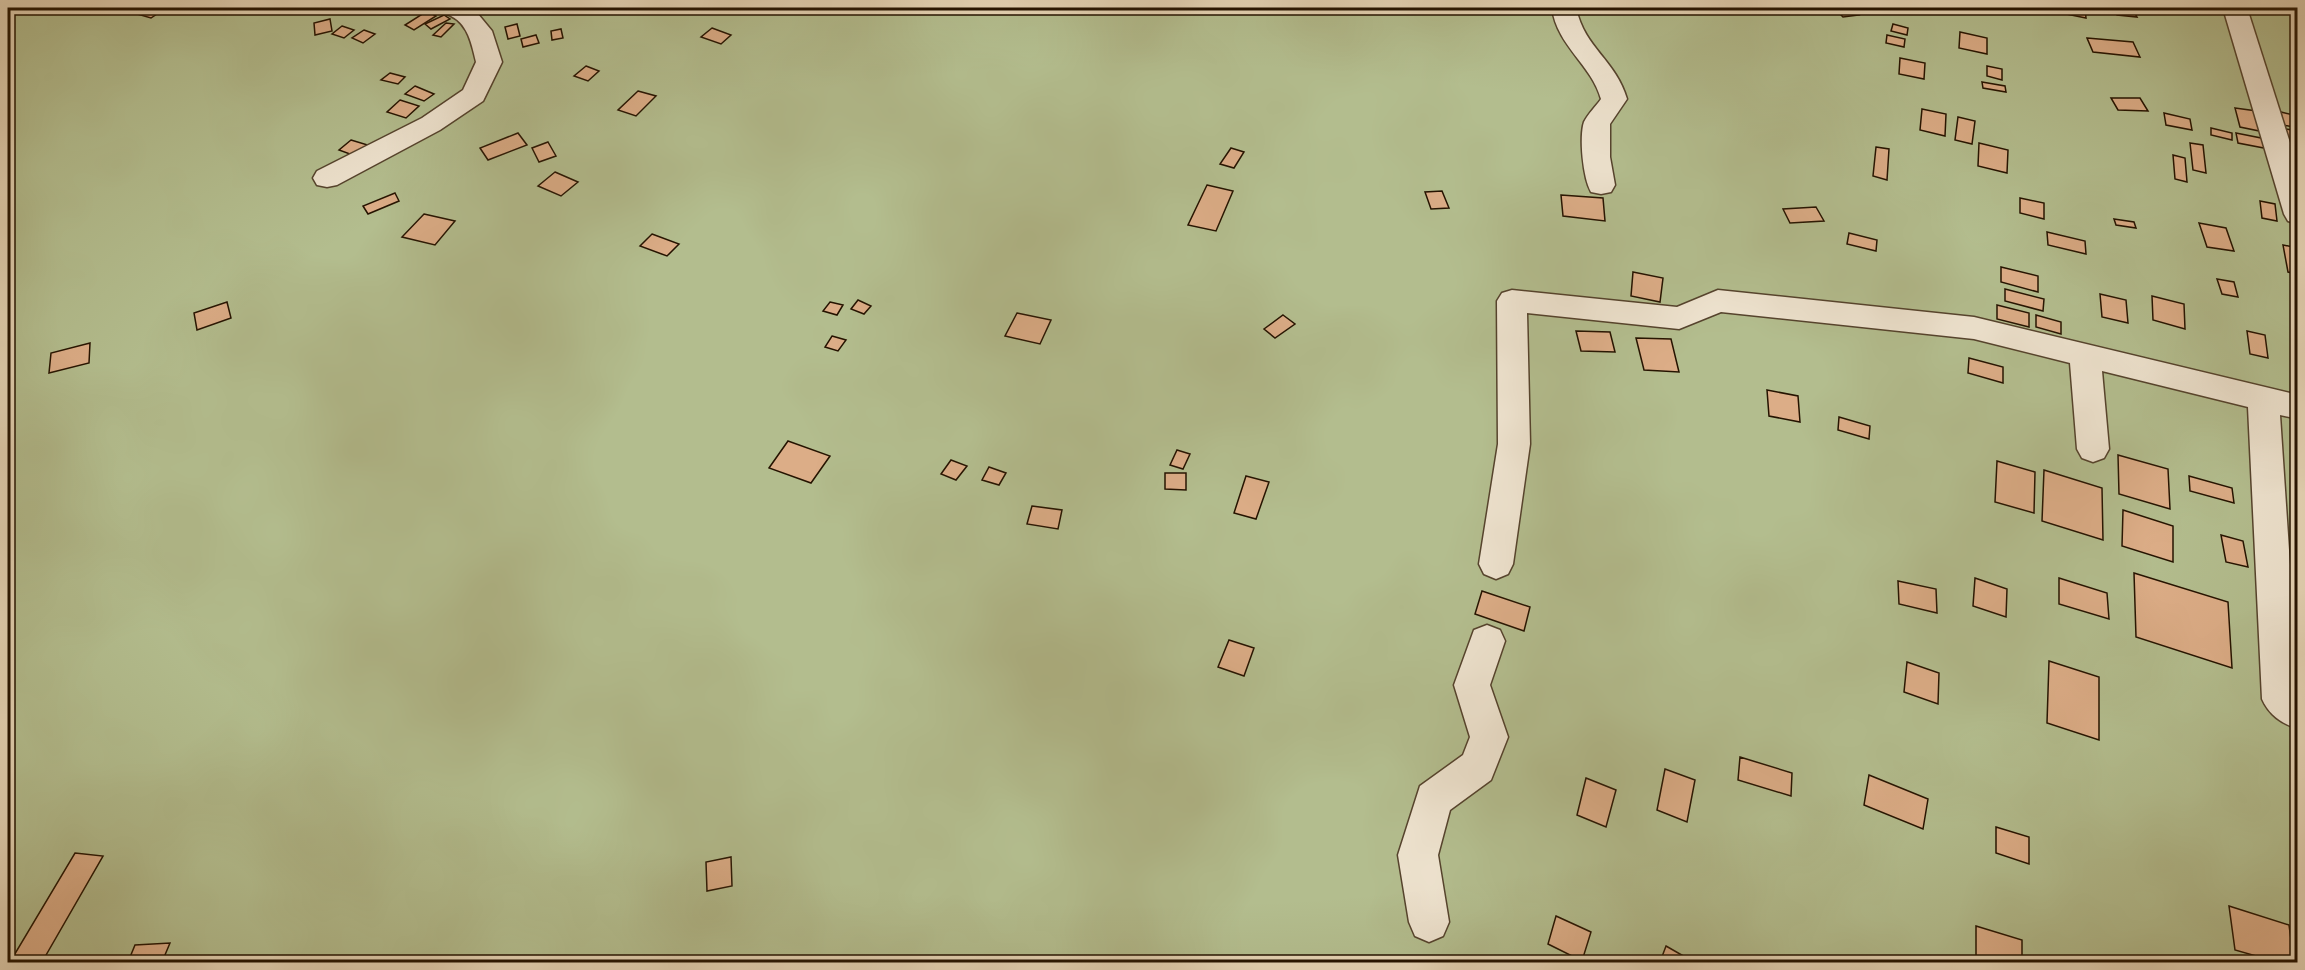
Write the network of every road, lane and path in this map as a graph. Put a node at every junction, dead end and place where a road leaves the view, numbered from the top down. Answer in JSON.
{"nodes":[{"id":1,"x":452,"y":8,"type":"edge"},
{"id":2,"x":1564,"y":8,"type":"edge"},
{"id":3,"x":2235,"y":8,"type":"edge"},
{"id":4,"x":327,"y":178,"type":"dead end"},
{"id":5,"x":1601,"y":185,"type":"dead end"},
{"id":6,"x":2298,"y":214,"type":"edge"},
{"id":7,"x":2085,"y":356,"type":"junction"},
{"id":8,"x":2263,"y":399,"type":"junction"},
{"id":9,"x":2298,"y":407,"type":"edge"},
{"id":10,"x":2093,"y":449,"type":"dead end"},
{"id":11,"x":1496,"y":564,"type":"dead end"},
{"id":12,"x":1487,"y":641,"type":"dead end"},
{"id":13,"x":2298,"y":712,"type":"edge"},
{"id":14,"x":1429,"y":922,"type":"dead end"}],
"edges":[{"from":1,"to":4,"type":"street"},
{"from":2,"to":5,"type":"street"},
{"from":3,"to":6,"type":"street"},
{"from":7,"to":8,"type":"street"},
{"from":7,"to":10,"type":"street"},
{"from":7,"to":11,"type":"street"},
{"from":8,"to":9,"type":"street"},
{"from":8,"to":13,"type":"street"},
{"from":12,"to":14,"type":"street"}]}
